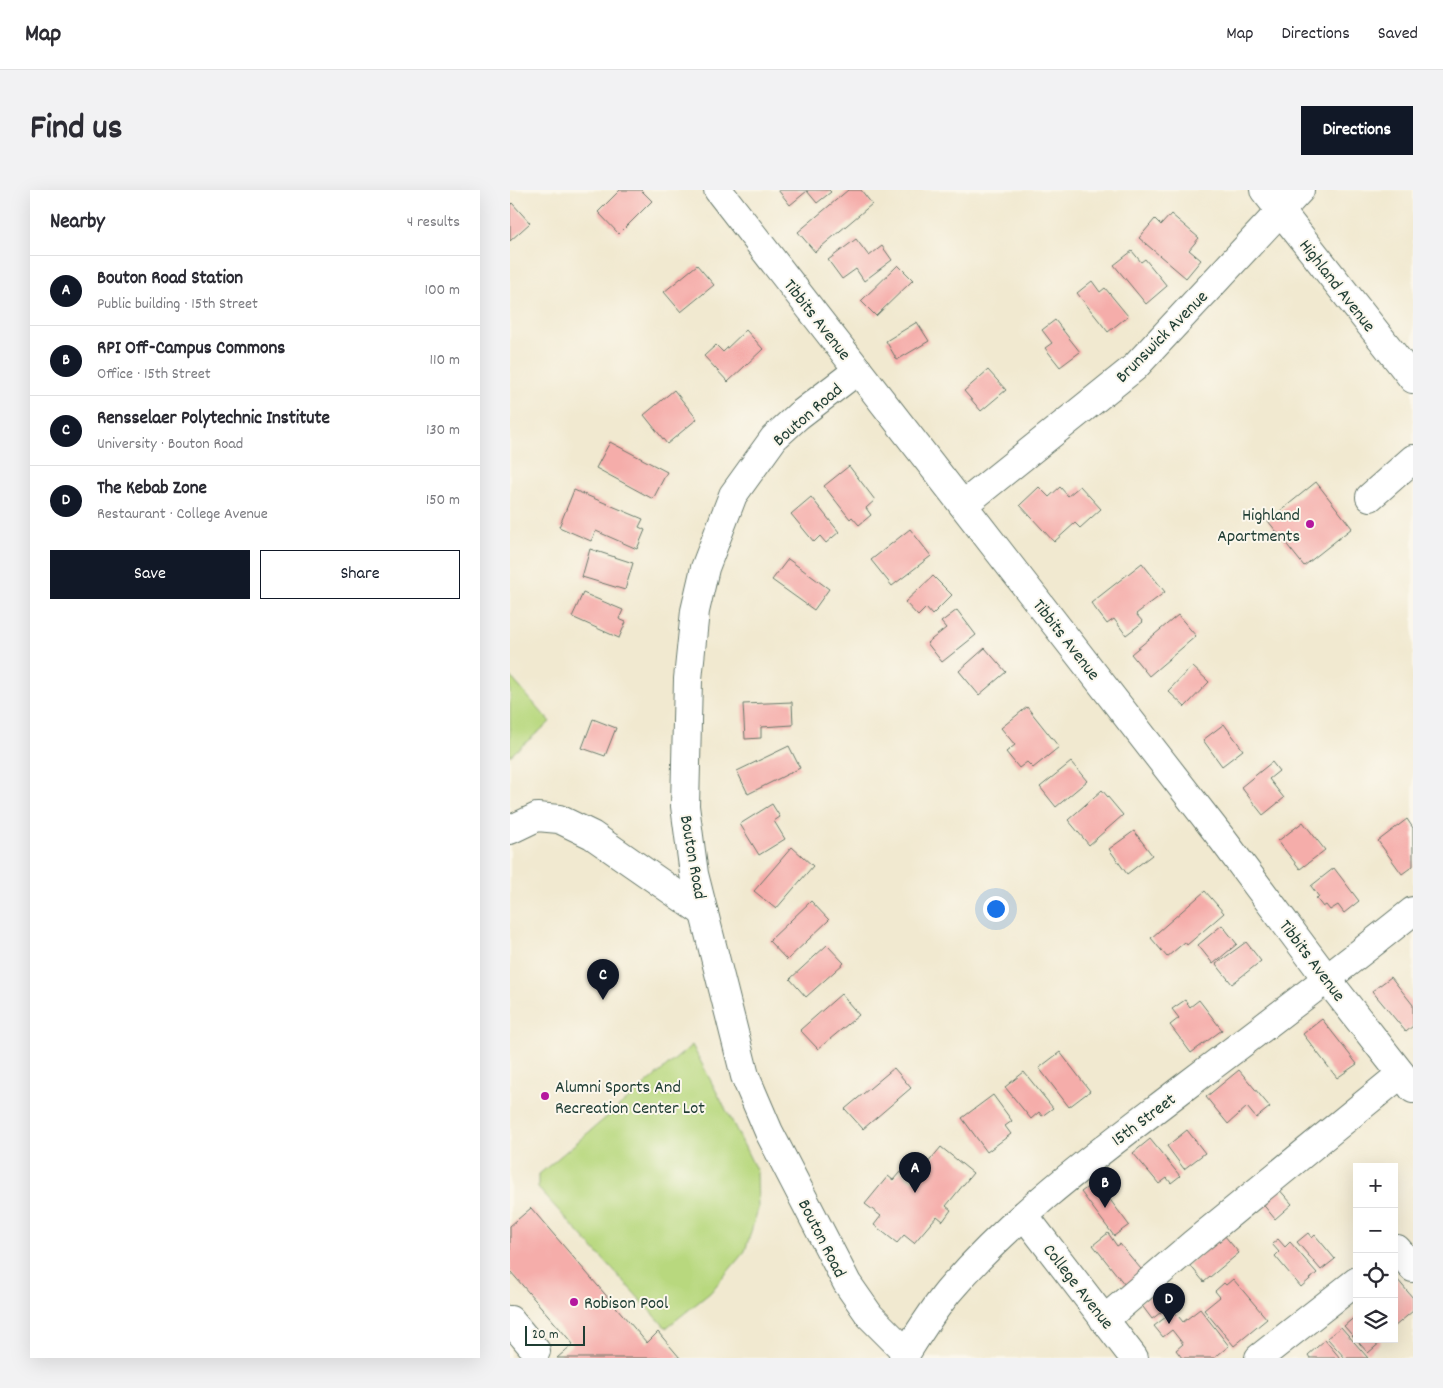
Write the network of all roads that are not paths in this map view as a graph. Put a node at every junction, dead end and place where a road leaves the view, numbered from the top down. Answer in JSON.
{"nodes":[{"id":1,"x":718,"y":190,"type":"edge"},
{"id":2,"x":1264,"y":190,"type":"edge"},
{"id":3,"x":1300,"y":190,"type":"edge"},
{"id":4,"x":1280,"y":211,"type":"junction"},
{"id":5,"x":858,"y":370,"type":"junction"},
{"id":6,"x":1413,"y":379,"type":"edge"},
{"id":7,"x":1413,"y":460,"type":"edge"},
{"id":8,"x":1370,"y":497,"type":"dead end"},
{"id":9,"x":962,"y":504,"type":"junction"},
{"id":10,"x":510,"y":830,"type":"edge"},
{"id":11,"x":1413,"y":911,"type":"edge"},
{"id":12,"x":704,"y":913,"type":"junction"},
{"id":13,"x":1327,"y":979,"type":"junction"},
{"id":14,"x":1407,"y":1082,"type":"edge"},
{"id":15,"x":1024,"y":1215,"type":"junction"},
{"id":16,"x":1353,"y":1284,"type":"edge"},
{"id":17,"x":510,"y":1320,"type":"edge"},
{"id":18,"x":1104,"y":1320,"type":"junction"},
{"id":19,"x":536,"y":1352,"type":"dead end"},
{"id":20,"x":905,"y":1355,"type":"edge"},
{"id":21,"x":1134,"y":1358,"type":"edge"},
{"id":22,"x":1259,"y":1358,"type":"edge"}],
"edges":[{"from":1,"to":5,"type":"street","name":"Tibbits Avenue"},
{"from":2,"to":4,"type":"street","name":"Highland Avenue"},
{"from":3,"to":4,"type":"street","name":"Brunswick Avenue"},
{"from":4,"to":6,"type":"street","name":"Highland Avenue"},
{"from":4,"to":9,"type":"street","name":"Brunswick Avenue"},
{"from":5,"to":9,"type":"street","name":"Tibbits Avenue"},
{"from":5,"to":12,"type":"street","name":"Bouton Road"},
{"from":7,"to":8,"type":"street"},
{"from":9,"to":13,"type":"street","name":"Tibbits Avenue"},
{"from":10,"to":12,"type":"street"},
{"from":11,"to":13,"type":"street","name":"15th Street"},
{"from":12,"to":20,"type":"street","name":"Bouton Road"},
{"from":13,"to":14,"type":"street","name":"Tibbits Avenue"},
{"from":13,"to":15,"type":"street","name":"15th Street"},
{"from":14,"to":18,"type":"street"},
{"from":15,"to":18,"type":"street","name":"College Avenue"},
{"from":15,"to":20,"type":"street","name":"15th Street"},
{"from":16,"to":22,"type":"street"},
{"from":17,"to":19,"type":"street"},
{"from":18,"to":21,"type":"street","name":"College Avenue"}]}
